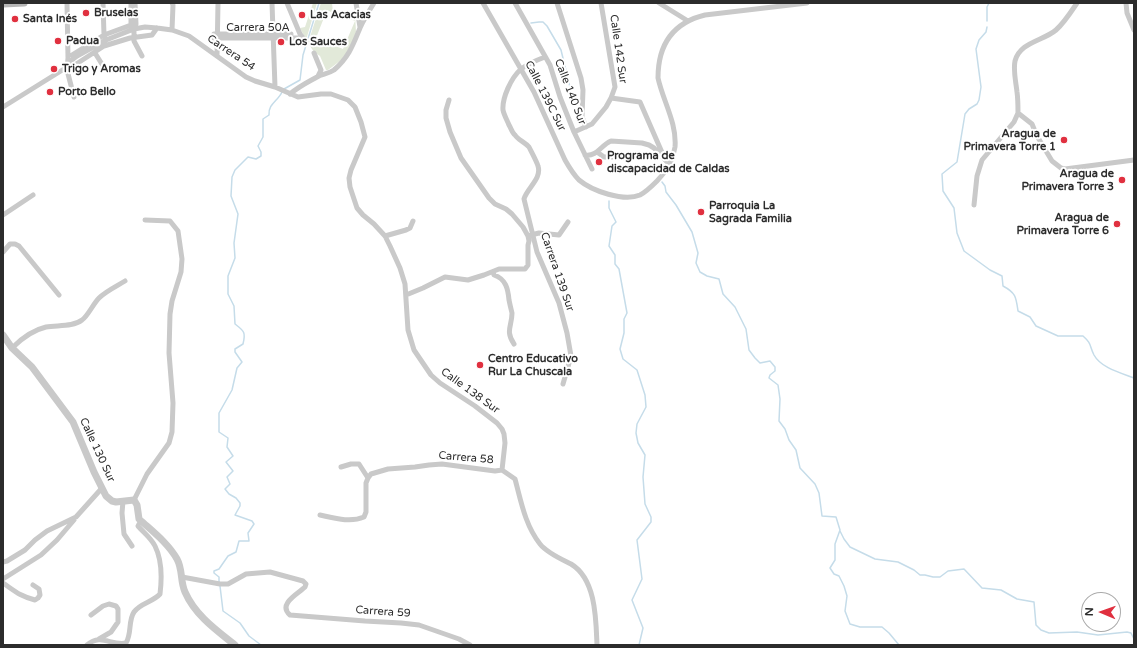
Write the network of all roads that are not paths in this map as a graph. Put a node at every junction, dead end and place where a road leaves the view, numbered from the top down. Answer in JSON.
{"nodes":[{"id":1,"x":24,"y":3,"type":"edge"},
{"id":2,"x":67,"y":3,"type":"edge"},
{"id":3,"x":102,"y":3,"type":"edge"},
{"id":4,"x":131,"y":3,"type":"edge"},
{"id":5,"x":135,"y":3,"type":"edge"},
{"id":6,"x":172,"y":3,"type":"edge"},
{"id":7,"x":217,"y":3,"type":"edge"},
{"id":8,"x":272,"y":3,"type":"edge"},
{"id":9,"x":287,"y":3,"type":"edge"},
{"id":10,"x":356,"y":3,"type":"edge"},
{"id":11,"x":374,"y":3,"type":"edge"},
{"id":12,"x":483,"y":3,"type":"edge"},
{"id":13,"x":515,"y":3,"type":"edge"},
{"id":14,"x":557,"y":3,"type":"edge"},
{"id":15,"x":601,"y":3,"type":"edge"},
{"id":16,"x":659,"y":3,"type":"edge"},
{"id":17,"x":807,"y":3,"type":"edge"},
{"id":18,"x":1077,"y":3,"type":"edge"},
{"id":19,"x":1126,"y":3,"type":"edge"},
{"id":20,"x":3,"y":4,"type":"edge"},
{"id":21,"x":688,"y":21,"type":"junction"},
{"id":22,"x":133,"y":27,"type":"junction"},
{"id":23,"x":360,"y":27,"type":"junction"},
{"id":24,"x":157,"y":28,"type":"junction"},
{"id":25,"x":172,"y":30,"type":"junction"},
{"id":26,"x":1134,"y":30,"type":"edge"},
{"id":27,"x":216,"y":36,"type":"junction"},
{"id":28,"x":273,"y":36,"type":"junction"},
{"id":29,"x":134,"y":38,"type":"junction"},
{"id":30,"x":106,"y":40,"type":"junction"},
{"id":31,"x":95,"y":53,"type":"junction"},
{"id":32,"x":314,"y":53,"type":"dead end"},
{"id":33,"x":215,"y":55,"type":"junction"},
{"id":34,"x":142,"y":56,"type":"dead end"},
{"id":35,"x":545,"y":57,"type":"junction"},
{"id":36,"x":68,"y":58,"type":"junction"},
{"id":37,"x":67,"y":68,"type":"junction"},
{"id":38,"x":105,"y":69,"type":"dead end"},
{"id":39,"x":521,"y":69,"type":"junction"},
{"id":40,"x":318,"y":76,"type":"junction"},
{"id":41,"x":277,"y":88,"type":"junction"},
{"id":42,"x":288,"y":93,"type":"junction"},
{"id":43,"x":74,"y":97,"type":"dead end"},
{"id":44,"x":611,"y":98,"type":"junction"},
{"id":45,"x":449,"y":100,"type":"dead end"},
{"id":46,"x":3,"y":107,"type":"edge"},
{"id":47,"x":1018,"y":114,"type":"junction"},
{"id":48,"x":586,"y":127,"type":"junction"},
{"id":49,"x":574,"y":132,"type":"junction"},
{"id":50,"x":364,"y":137,"type":"joint"},
{"id":51,"x":597,"y":152,"type":"junction"},
{"id":52,"x":585,"y":155,"type":"junction"},
{"id":53,"x":664,"y":158,"type":"junction"},
{"id":54,"x":631,"y":159,"type":"dead end"},
{"id":55,"x":1134,"y":160,"type":"edge"},
{"id":56,"x":670,"y":165,"type":"junction"},
{"id":57,"x":592,"y":169,"type":"dead end"},
{"id":58,"x":33,"y":195,"type":"dead end"},
{"id":59,"x":974,"y":205,"type":"dead end"},
{"id":60,"x":3,"y":215,"type":"edge"},
{"id":61,"x":145,"y":220,"type":"dead end"},
{"id":62,"x":413,"y":221,"type":"dead end"},
{"id":63,"x":568,"y":222,"type":"dead end"},
{"id":64,"x":530,"y":235,"type":"junction"},
{"id":65,"x":384,"y":236,"type":"junction"},
{"id":66,"x":3,"y":252,"type":"edge"},
{"id":67,"x":492,"y":272,"type":"junction"},
{"id":68,"x":125,"y":281,"type":"dead end"},
{"id":69,"x":59,"y":295,"type":"dead end"},
{"id":70,"x":406,"y":295,"type":"junction"},
{"id":71,"x":4,"y":337,"type":"edge"},
{"id":72,"x":514,"y":344,"type":"dead end"},
{"id":73,"x":12,"y":348,"type":"junction"},
{"id":74,"x":563,"y":384,"type":"dead end"},
{"id":75,"x":341,"y":467,"type":"dead end"},
{"id":76,"x":502,"y":470,"type":"junction"},
{"id":77,"x":368,"y":478,"type":"junction"},
{"id":78,"x":102,"y":488,"type":"junction"},
{"id":79,"x":134,"y":500,"type":"junction"},
{"id":80,"x":123,"y":501,"type":"junction"},
{"id":81,"x":320,"y":515,"type":"dead end"},
{"id":82,"x":76,"y":517,"type":"junction"},
{"id":83,"x":142,"y":522,"type":"junction"},
{"id":84,"x":132,"y":546,"type":"dead end"},
{"id":85,"x":3,"y":562,"type":"edge"},
{"id":86,"x":182,"y":577,"type":"junction"},
{"id":87,"x":3,"y":579,"type":"edge"},
{"id":88,"x":3,"y":583,"type":"edge"},
{"id":89,"x":33,"y":585,"type":"dead end"},
{"id":90,"x":91,"y":615,"type":"dead end"},
{"id":91,"x":98,"y":639,"type":"junction"},
{"id":92,"x":87,"y":645,"type":"edge"},
{"id":93,"x":235,"y":645,"type":"edge"},
{"id":94,"x":470,"y":645,"type":"edge"},
{"id":95,"x":597,"y":645,"type":"edge"}],
"edges":[{"from":1,"to":20,"type":"main road"},
{"from":2,"to":36,"type":"street"},
{"from":3,"to":30,"type":"street"},
{"from":4,"to":22,"type":"street"},
{"from":5,"to":22,"type":"street"},
{"from":6,"to":25,"type":"street"},
{"from":7,"to":27,"type":"street"},
{"from":8,"to":28,"type":"street"},
{"from":9,"to":28,"type":"street","name":"Carrera 50A"},
{"from":10,"to":23,"type":"street"},
{"from":11,"to":23,"type":"street"},
{"from":12,"to":39,"type":"street","name":"Calle 139C Sur"},
{"from":13,"to":35,"type":"street","name":"Calle 140 Sur"},
{"from":14,"to":48,"type":"street"},
{"from":15,"to":44,"type":"street","name":"Calle 142 Sur"},
{"from":16,"to":21,"type":"street"},
{"from":17,"to":21,"type":"street"},
{"from":18,"to":47,"type":"street"},
{"from":19,"to":26,"type":"street"},
{"from":21,"to":56,"type":"street"},
{"from":22,"to":24,"type":"street","name":"Carrera 54"},
{"from":22,"to":29,"type":"street"},
{"from":22,"to":30,"type":"street","name":"Carrera 54"},
{"from":23,"to":40,"type":"street"},
{"from":24,"to":25,"type":"street","name":"Carrera 54"},
{"from":24,"to":29,"type":"street","name":"Carrera 54"},
{"from":25,"to":33,"type":"street","name":"Carrera 54"},
{"from":27,"to":28,"type":"street","name":"Carrera 50A"},
{"from":27,"to":33,"type":"street"},
{"from":28,"to":41,"type":"street"},
{"from":29,"to":30,"type":"street","name":"Carrera 54"},
{"from":29,"to":34,"type":"street"},
{"from":30,"to":31,"type":"street","name":"Carrera 54"},
{"from":30,"to":36,"type":"street","name":"Carrera 54"},
{"from":30,"to":37,"type":"street","name":"Carrera 54"},
{"from":31,"to":37,"type":"street","name":"Carrera 54"},
{"from":31,"to":38,"type":"street"},
{"from":32,"to":40,"type":"street"},
{"from":33,"to":41,"type":"street","name":"Carrera 54"},
{"from":35,"to":39,"type":"street"},
{"from":35,"to":49,"type":"street","name":"Calle 140 Sur"},
{"from":36,"to":37,"type":"street"},
{"from":37,"to":43,"type":"street"},
{"from":37,"to":46,"type":"street","name":"Carrera 54"},
{"from":39,"to":56,"type":"street","name":"Calle 139C Sur"},
{"from":39,"to":64,"type":"street","name":"Carrera 139 Sur"},
{"from":40,"to":42,"type":"street"},
{"from":41,"to":42,"type":"street","name":"Carrera 54"},
{"from":42,"to":50,"type":"street","name":"Carrera 54"},
{"from":44,"to":48,"type":"street"},
{"from":44,"to":53,"type":"street"},
{"from":45,"to":64,"type":"street"},
{"from":47,"to":55,"type":"street"},
{"from":47,"to":59,"type":"street"},
{"from":48,"to":49,"type":"street"},
{"from":49,"to":52,"type":"street","name":"Calle 140 Sur"},
{"from":50,"to":65,"type":"street","name":"Calle 138 Sur"},
{"from":51,"to":52,"type":"street"},
{"from":51,"to":53,"type":"street"},
{"from":51,"to":54,"type":"street"},
{"from":52,"to":57,"type":"street","name":"Calle 140 Sur"},
{"from":53,"to":56,"type":"street"},
{"from":58,"to":60,"type":"street"},
{"from":61,"to":79,"type":"street"},
{"from":62,"to":65,"type":"street"},
{"from":63,"to":64,"type":"street"},
{"from":64,"to":67,"type":"street"},
{"from":64,"to":74,"type":"street","name":"Carrera 139 Sur"},
{"from":65,"to":70,"type":"street","name":"Calle 138 Sur"},
{"from":66,"to":69,"type":"street"},
{"from":67,"to":70,"type":"street"},
{"from":67,"to":72,"type":"street"},
{"from":68,"to":73,"type":"street"},
{"from":70,"to":76,"type":"street","name":"Calle 138 Sur"},
{"from":71,"to":73,"type":"street","name":"Calle 130 Sur"},
{"from":73,"to":78,"type":"street","name":"Calle 130 Sur"},
{"from":75,"to":77,"type":"street"},
{"from":76,"to":77,"type":"street","name":"Carrera 58"},
{"from":76,"to":95,"type":"street","name":"Carrera 58"},
{"from":77,"to":81,"type":"street"},
{"from":78,"to":80,"type":"street","name":"Calle 130 Sur"},
{"from":78,"to":82,"type":"street"},
{"from":79,"to":80,"type":"street","name":"Calle 130 Sur"},
{"from":79,"to":83,"type":"street"},
{"from":80,"to":84,"type":"street"},
{"from":82,"to":85,"type":"street"},
{"from":82,"to":87,"type":"street"},
{"from":83,"to":86,"type":"street"},
{"from":83,"to":91,"type":"street"},
{"from":86,"to":93,"type":"street"},
{"from":86,"to":94,"type":"street","name":"Carrera 59"},
{"from":88,"to":89,"type":"street"},
{"from":90,"to":91,"type":"street"},
{"from":91,"to":92,"type":"street"}]}
